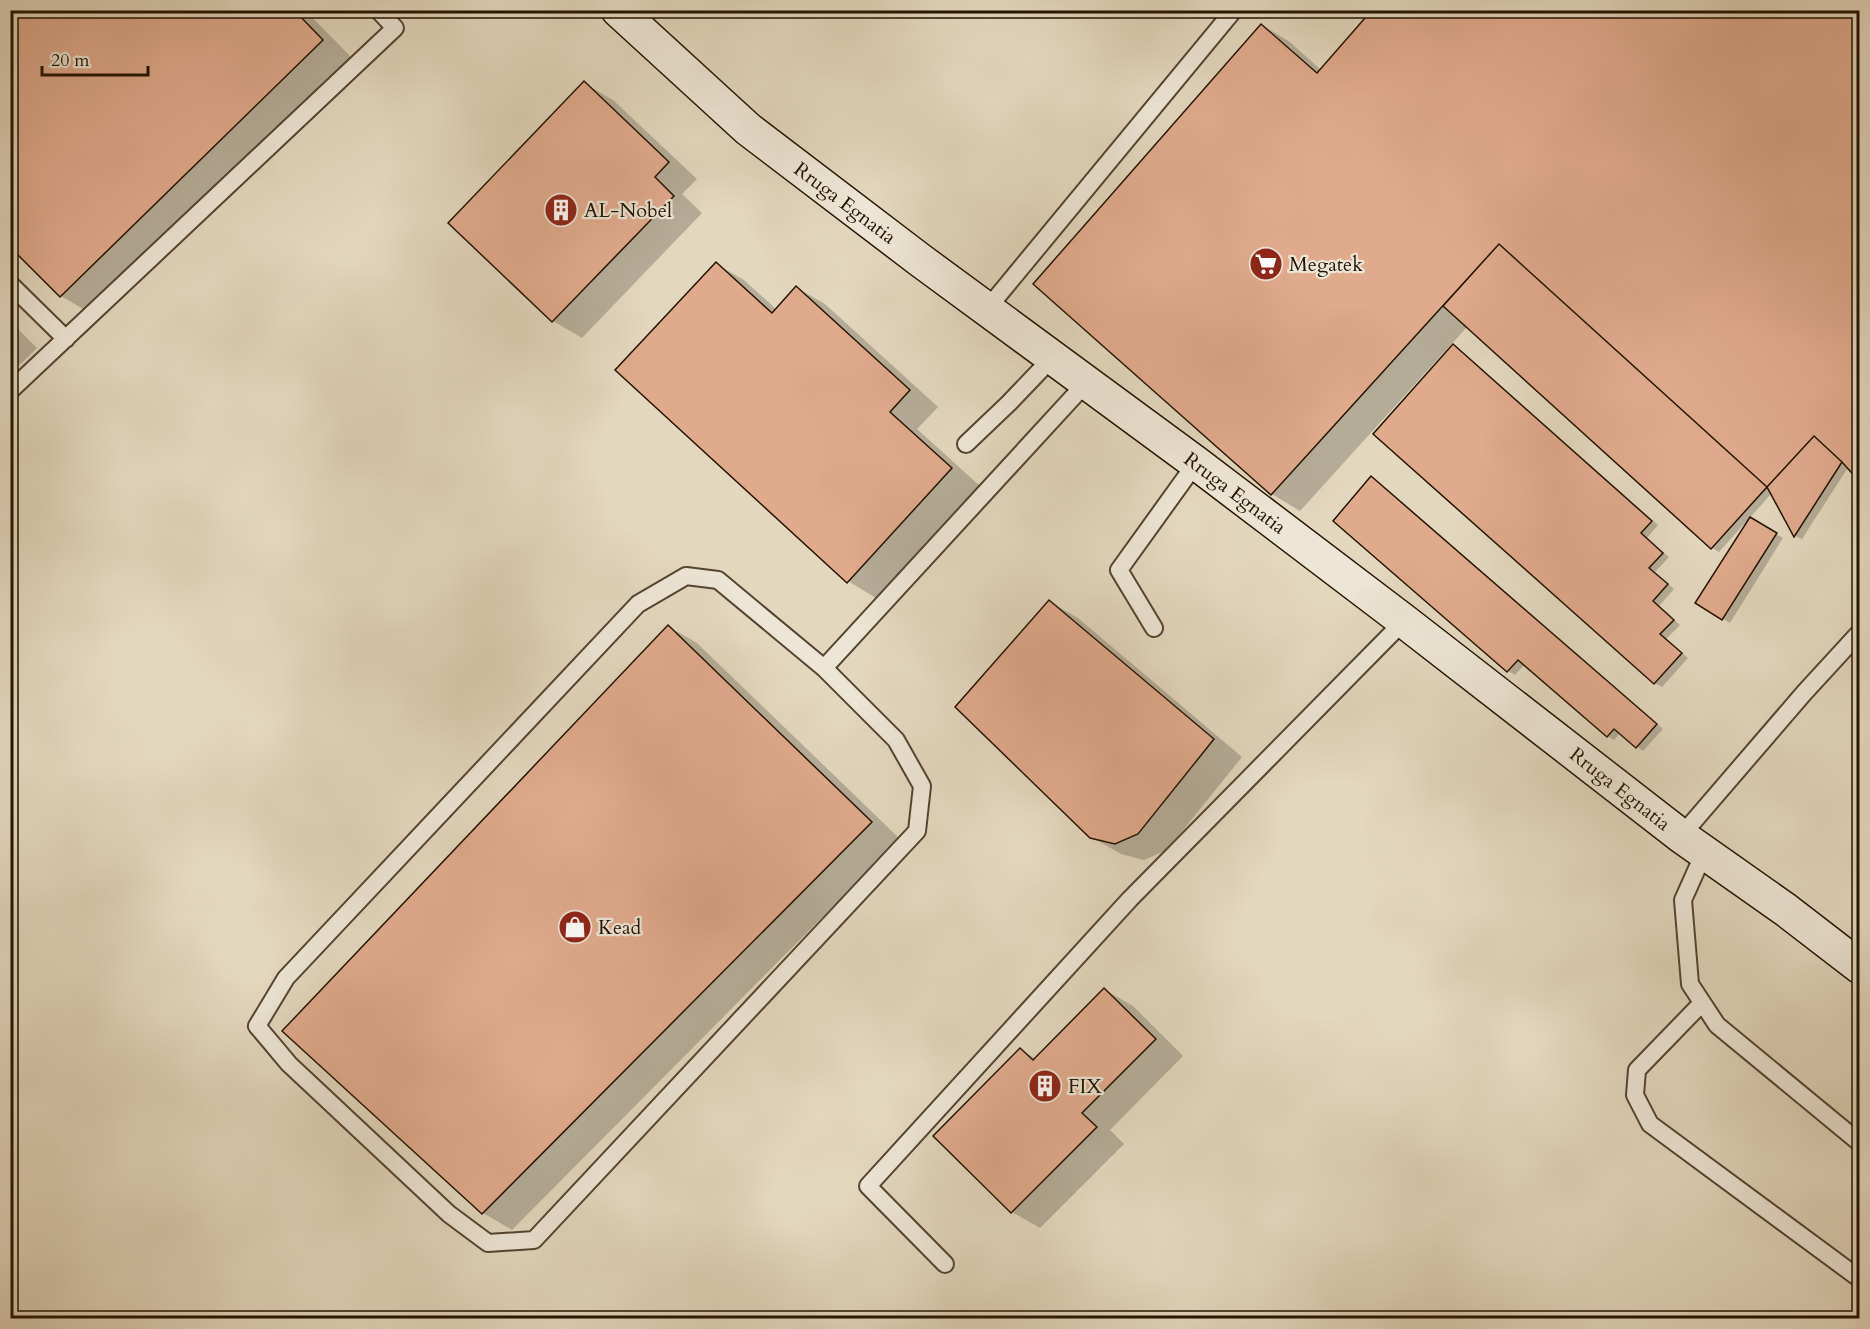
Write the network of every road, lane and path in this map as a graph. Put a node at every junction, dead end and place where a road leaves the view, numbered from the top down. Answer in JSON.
{"nodes":[{"id":1,"x":378,"y":10,"type":"edge"},
{"id":2,"x":618,"y":10,"type":"edge"},
{"id":3,"x":1234,"y":10,"type":"edge"},
{"id":4,"x":10,"y":284,"type":"edge"},
{"id":5,"x":987,"y":309,"type":"junction"},
{"id":6,"x":66,"y":339,"type":"junction"},
{"id":7,"x":1052,"y":358,"type":"junction"},
{"id":8,"x":1086,"y":383,"type":"junction"},
{"id":9,"x":10,"y":391,"type":"edge"},
{"id":10,"x":966,"y":444,"type":"dead end"},
{"id":11,"x":1197,"y":463,"type":"junction"},
{"id":12,"x":1404,"y":621,"type":"junction"},
{"id":13,"x":1154,"y":628,"type":"dead end"},
{"id":14,"x":1860,"y":632,"type":"edge"},
{"id":15,"x":824,"y":668,"type":"junction"},
{"id":16,"x":1692,"y":845,"type":"junction"},
{"id":17,"x":1860,"y":967,"type":"edge"},
{"id":18,"x":1702,"y":1003,"type":"junction"},
{"id":19,"x":1860,"y":1143,"type":"edge"},
{"id":20,"x":945,"y":1264,"type":"dead end"},
{"id":21,"x":1860,"y":1279,"type":"edge"}],
"edges":[{"from":1,"to":6,"type":"lane"},
{"from":2,"to":5,"type":"main road","name":"Rruga Egnatia"},
{"from":3,"to":5,"type":"lane"},
{"from":4,"to":6,"type":"lane"},
{"from":5,"to":7,"type":"main road","name":"Rruga Egnatia"},
{"from":6,"to":9,"type":"lane"},
{"from":7,"to":8,"type":"main road","name":"Rruga Egnatia"},
{"from":7,"to":10,"type":"lane"},
{"from":8,"to":11,"type":"main road","name":"Rruga Egnatia"},
{"from":8,"to":15,"type":"lane"},
{"from":11,"to":12,"type":"main road","name":"Rruga Egnatia"},
{"from":11,"to":13,"type":"lane"},
{"from":12,"to":16,"type":"main road","name":"Rruga Egnatia"},
{"from":12,"to":20,"type":"lane"},
{"from":14,"to":16,"type":"lane"},
{"from":15,"to":15,"type":"lane"},
{"from":16,"to":17,"type":"main road","name":"Rruga Egnatia"},
{"from":16,"to":18,"type":"lane"},
{"from":18,"to":19,"type":"lane"},
{"from":18,"to":21,"type":"lane"}]}
